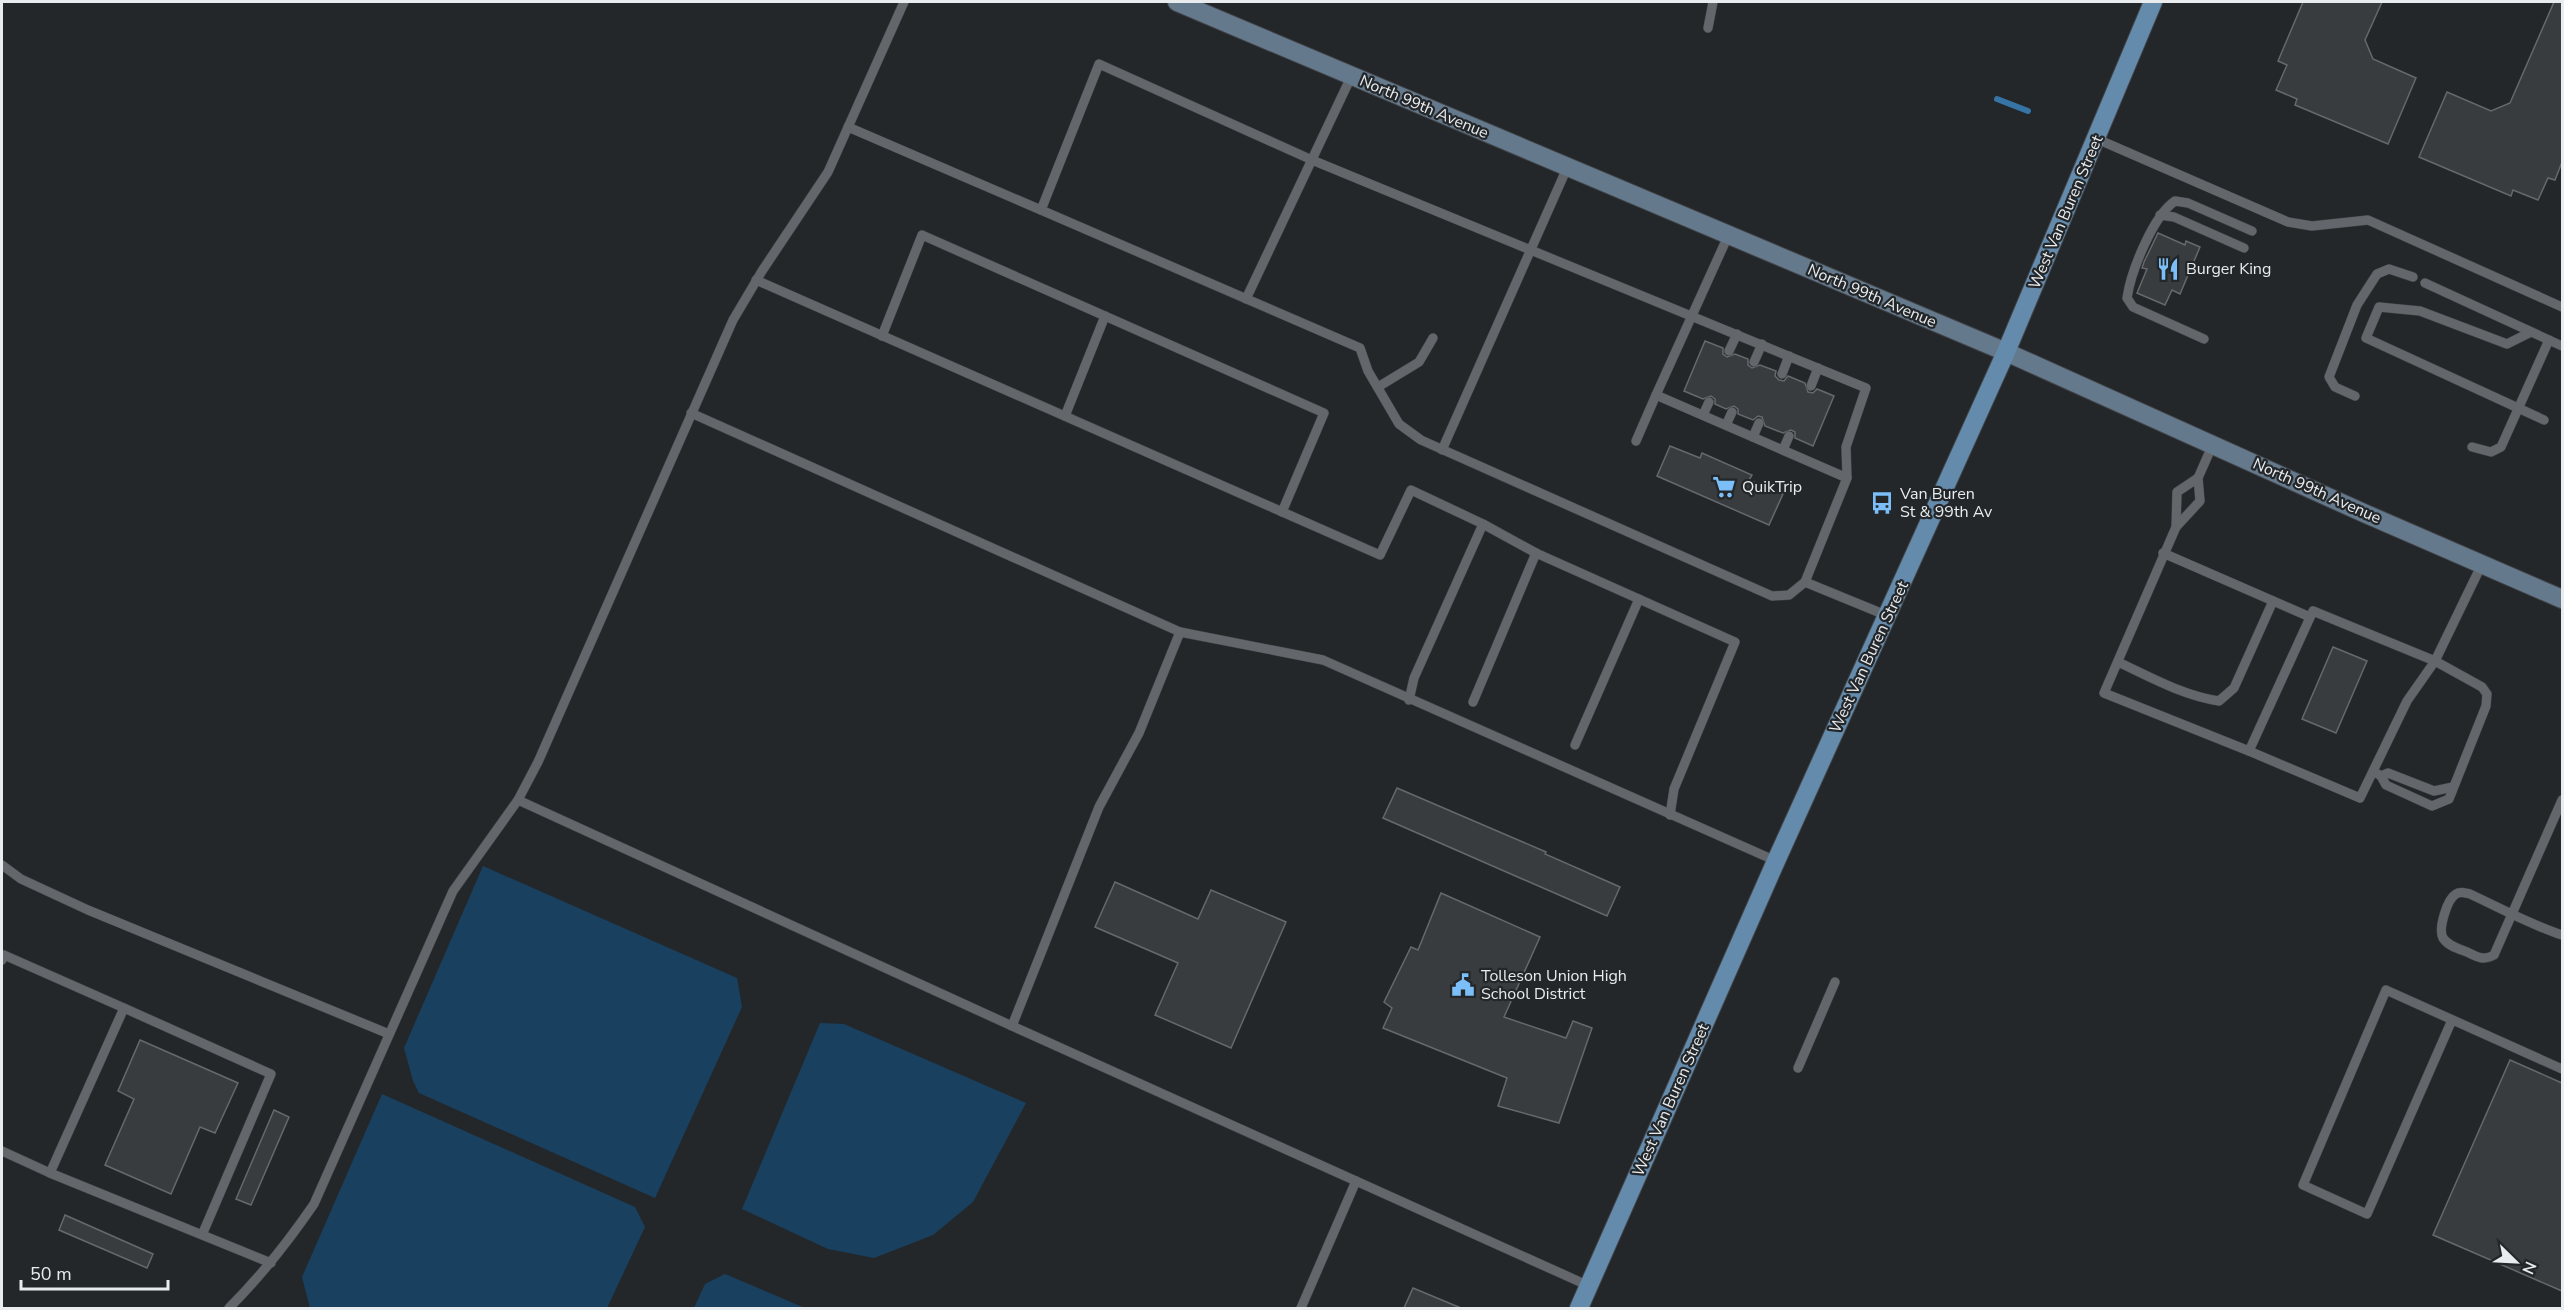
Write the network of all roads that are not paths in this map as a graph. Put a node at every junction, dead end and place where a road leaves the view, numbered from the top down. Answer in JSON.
{"nodes":[{"id":1,"x":904,"y":2,"type":"edge"},
{"id":2,"x":1177,"y":2,"type":"edge"},
{"id":3,"x":1713,"y":2,"type":"edge"},
{"id":4,"x":2153,"y":2,"type":"edge"},
{"id":5,"x":1708,"y":28,"type":"dead end"},
{"id":6,"x":1351,"y":77,"type":"junction"},
{"id":7,"x":848,"y":127,"type":"junction"},
{"id":8,"x":2097,"y":139,"type":"junction"},
{"id":9,"x":1312,"y":160,"type":"junction"},
{"id":10,"x":1567,"y":168,"type":"junction"},
{"id":11,"x":1041,"y":210,"type":"junction"},
{"id":12,"x":2160,"y":215,"type":"junction"},
{"id":13,"x":2252,"y":231,"type":"dead end"},
{"id":14,"x":1728,"y":236,"type":"junction"},
{"id":15,"x":2244,"y":248,"type":"dead end"},
{"id":16,"x":1531,"y":250,"type":"junction"},
{"id":17,"x":2413,"y":277,"type":"dead end"},
{"id":18,"x":756,"y":280,"type":"junction"},
{"id":19,"x":2425,"y":283,"type":"dead end"},
{"id":20,"x":1246,"y":299,"type":"junction"},
{"id":21,"x":2562,"y":307,"type":"edge"},
{"id":22,"x":1691,"y":314,"type":"junction"},
{"id":23,"x":1106,"y":316,"type":"junction"},
{"id":24,"x":2348,"y":330,"type":"junction"},
{"id":25,"x":2531,"y":332,"type":"junction"},
{"id":26,"x":1737,"y":334,"type":"junction"},
{"id":27,"x":882,"y":336,"type":"junction"},
{"id":28,"x":1433,"y":338,"type":"dead end"},
{"id":29,"x":2366,"y":338,"type":"junction"},
{"id":30,"x":2204,"y":339,"type":"dead end"},
{"id":31,"x":2548,"y":340,"type":"junction"},
{"id":32,"x":1762,"y":344,"type":"junction"},
{"id":33,"x":2562,"y":346,"type":"edge"},
{"id":34,"x":1730,"y":351,"type":"dead end"},
{"id":35,"x":2006,"y":352,"type":"junction"},
{"id":36,"x":1790,"y":356,"type":"junction"},
{"id":37,"x":1754,"y":362,"type":"dead end"},
{"id":38,"x":1818,"y":368,"type":"junction"},
{"id":39,"x":1782,"y":374,"type":"dead end"},
{"id":40,"x":1811,"y":386,"type":"dead end"},
{"id":41,"x":1378,"y":387,"type":"junction"},
{"id":42,"x":1656,"y":395,"type":"junction"},
{"id":43,"x":2355,"y":396,"type":"dead end"},
{"id":44,"x":1708,"y":402,"type":"dead end"},
{"id":45,"x":2518,"y":408,"type":"junction"},
{"id":46,"x":1732,"y":412,"type":"dead end"},
{"id":47,"x":691,"y":413,"type":"junction"},
{"id":48,"x":1702,"y":415,"type":"junction"},
{"id":49,"x":1065,"y":416,"type":"junction"},
{"id":50,"x":2544,"y":420,"type":"dead end"},
{"id":51,"x":1760,"y":423,"type":"dead end"},
{"id":52,"x":1726,"y":425,"type":"junction"},
{"id":53,"x":1790,"y":436,"type":"dead end"},
{"id":54,"x":1753,"y":437,"type":"junction"},
{"id":55,"x":1636,"y":441,"type":"dead end"},
{"id":56,"x":2213,"y":444,"type":"junction"},
{"id":57,"x":2472,"y":447,"type":"dead end"},
{"id":58,"x":1442,"y":450,"type":"junction"},
{"id":59,"x":1783,"y":450,"type":"junction"},
{"id":60,"x":1848,"y":478,"type":"junction"},
{"id":61,"x":2198,"y":478,"type":"junction"},
{"id":62,"x":1282,"y":512,"type":"junction"},
{"id":63,"x":1483,"y":524,"type":"junction"},
{"id":64,"x":2176,"y":527,"type":"junction"},
{"id":65,"x":1536,"y":553,"type":"junction"},
{"id":66,"x":2163,"y":553,"type":"junction"},
{"id":67,"x":2482,"y":564,"type":"junction"},
{"id":68,"x":1805,"y":582,"type":"junction"},
{"id":69,"x":1639,"y":599,"type":"junction"},
{"id":70,"x":2562,"y":599,"type":"edge"},
{"id":71,"x":2273,"y":601,"type":"junction"},
{"id":72,"x":1888,"y":616,"type":"junction"},
{"id":73,"x":2310,"y":617,"type":"junction"},
{"id":74,"x":1180,"y":632,"type":"junction"},
{"id":75,"x":2435,"y":661,"type":"junction"},
{"id":76,"x":2118,"y":662,"type":"junction"},
{"id":77,"x":1409,"y":700,"type":"junction"},
{"id":78,"x":1473,"y":702,"type":"dead end"},
{"id":79,"x":1575,"y":745,"type":"dead end"},
{"id":80,"x":2249,"y":752,"type":"junction"},
{"id":81,"x":2377,"y":774,"type":"junction"},
{"id":82,"x":2453,"y":787,"type":"junction"},
{"id":83,"x":518,"y":800,"type":"junction"},
{"id":84,"x":2562,"y":800,"type":"edge"},
{"id":85,"x":1670,"y":814,"type":"junction"},
{"id":86,"x":1776,"y":861,"type":"junction"},
{"id":87,"x":2,"y":865,"type":"edge"},
{"id":88,"x":2512,"y":913,"type":"junction"},
{"id":89,"x":2562,"y":935,"type":"edge"},
{"id":90,"x":2,"y":960,"type":"edge"},
{"id":91,"x":1835,"y":982,"type":"dead end"},
{"id":92,"x":124,"y":1008,"type":"junction"},
{"id":93,"x":2452,"y":1020,"type":"junction"},
{"id":94,"x":1012,"y":1026,"type":"junction"},
{"id":95,"x":389,"y":1034,"type":"junction"},
{"id":96,"x":1798,"y":1068,"type":"dead end"},
{"id":97,"x":2562,"y":1069,"type":"edge"},
{"id":98,"x":2,"y":1151,"type":"edge"},
{"id":99,"x":50,"y":1173,"type":"junction"},
{"id":100,"x":1356,"y":1181,"type":"junction"},
{"id":101,"x":202,"y":1235,"type":"junction"},
{"id":102,"x":271,"y":1263,"type":"junction"},
{"id":103,"x":1589,"y":1286,"type":"junction"},
{"id":104,"x":230,"y":1308,"type":"edge"},
{"id":105,"x":1301,"y":1308,"type":"edge"},
{"id":106,"x":1579,"y":1308,"type":"edge"}],
"edges":[{"from":1,"to":7,"type":"lane"},
{"from":2,"to":6,"type":"main road","name":"North 99th Avenue"},
{"from":3,"to":5,"type":"lane"},
{"from":4,"to":8,"type":"main road","name":"West Van Buren Street"},
{"from":6,"to":9,"type":"lane"},
{"from":6,"to":10,"type":"main road","name":"North 99th Avenue"},
{"from":7,"to":11,"type":"lane"},
{"from":7,"to":18,"type":"lane"},
{"from":8,"to":21,"type":"lane"},
{"from":8,"to":35,"type":"main road","name":"West Van Buren Street"},
{"from":9,"to":11,"type":"lane"},
{"from":9,"to":16,"type":"lane"},
{"from":9,"to":20,"type":"lane"},
{"from":10,"to":14,"type":"main road","name":"North 99th Avenue"},
{"from":10,"to":16,"type":"lane"},
{"from":11,"to":20,"type":"lane"},
{"from":12,"to":13,"type":"lane"},
{"from":12,"to":15,"type":"lane"},
{"from":12,"to":30,"type":"lane"},
{"from":14,"to":22,"type":"lane"},
{"from":14,"to":35,"type":"main road","name":"North 99th Avenue"},
{"from":16,"to":22,"type":"lane"},
{"from":16,"to":58,"type":"lane"},
{"from":17,"to":24,"type":"lane"},
{"from":18,"to":27,"type":"lane"},
{"from":18,"to":47,"type":"lane"},
{"from":19,"to":25,"type":"lane"},
{"from":20,"to":41,"type":"lane"},
{"from":22,"to":26,"type":"lane"},
{"from":22,"to":42,"type":"lane"},
{"from":23,"to":27,"type":"lane"},
{"from":23,"to":49,"type":"lane"},
{"from":23,"to":62,"type":"lane"},
{"from":24,"to":29,"type":"lane"},
{"from":24,"to":43,"type":"lane"},
{"from":25,"to":29,"type":"lane"},
{"from":25,"to":31,"type":"lane"},
{"from":26,"to":32,"type":"lane"},
{"from":26,"to":34,"type":"lane"},
{"from":27,"to":49,"type":"lane"},
{"from":28,"to":41,"type":"lane"},
{"from":29,"to":45,"type":"lane"},
{"from":31,"to":33,"type":"lane"},
{"from":31,"to":45,"type":"lane"},
{"from":32,"to":36,"type":"lane"},
{"from":32,"to":37,"type":"lane"},
{"from":35,"to":56,"type":"main road","name":"North 99th Avenue"},
{"from":35,"to":72,"type":"main road","name":"West Van Buren Street"},
{"from":36,"to":38,"type":"lane"},
{"from":36,"to":39,"type":"lane"},
{"from":38,"to":40,"type":"lane"},
{"from":38,"to":60,"type":"lane"},
{"from":41,"to":58,"type":"lane"},
{"from":42,"to":48,"type":"lane"},
{"from":42,"to":55,"type":"lane"},
{"from":44,"to":48,"type":"lane"},
{"from":45,"to":50,"type":"lane"},
{"from":45,"to":57,"type":"lane"},
{"from":46,"to":52,"type":"lane"},
{"from":47,"to":74,"type":"lane"},
{"from":47,"to":83,"type":"lane"},
{"from":48,"to":52,"type":"lane"},
{"from":49,"to":62,"type":"lane"},
{"from":51,"to":54,"type":"lane"},
{"from":52,"to":54,"type":"lane"},
{"from":53,"to":59,"type":"lane"},
{"from":54,"to":59,"type":"lane"},
{"from":56,"to":61,"type":"lane"},
{"from":56,"to":67,"type":"main road","name":"North 99th Avenue"},
{"from":58,"to":68,"type":"lane"},
{"from":59,"to":60,"type":"lane"},
{"from":60,"to":68,"type":"lane"},
{"from":61,"to":64,"type":"lane"},
{"from":61,"to":64,"type":"lane"},
{"from":62,"to":63,"type":"lane"},
{"from":63,"to":65,"type":"lane"},
{"from":63,"to":77,"type":"lane"},
{"from":64,"to":66,"type":"lane"},
{"from":65,"to":69,"type":"lane"},
{"from":65,"to":78,"type":"lane"},
{"from":66,"to":71,"type":"lane"},
{"from":66,"to":76,"type":"lane"},
{"from":67,"to":70,"type":"main road","name":"North 99th Avenue"},
{"from":67,"to":75,"type":"lane"},
{"from":68,"to":72,"type":"lane"},
{"from":69,"to":79,"type":"lane"},
{"from":69,"to":85,"type":"lane"},
{"from":71,"to":73,"type":"lane"},
{"from":71,"to":76,"type":"lane"},
{"from":72,"to":86,"type":"main road","name":"West Van Buren Street"},
{"from":73,"to":75,"type":"lane"},
{"from":73,"to":80,"type":"lane"},
{"from":74,"to":77,"type":"lane"},
{"from":74,"to":94,"type":"lane"},
{"from":75,"to":81,"type":"lane"},
{"from":75,"to":82,"type":"lane"},
{"from":76,"to":80,"type":"lane"},
{"from":77,"to":85,"type":"lane"},
{"from":80,"to":81,"type":"lane"},
{"from":81,"to":82,"type":"lane"},
{"from":81,"to":82,"type":"lane"},
{"from":83,"to":94,"type":"lane"},
{"from":83,"to":95,"type":"lane"},
{"from":84,"to":88,"type":"lane"},
{"from":85,"to":86,"type":"lane"},
{"from":86,"to":103,"type":"main road","name":"West Van Buren Street"},
{"from":87,"to":95,"type":"lane"},
{"from":88,"to":88,"type":"lane"},
{"from":88,"to":89,"type":"lane"},
{"from":90,"to":92,"type":"lane"},
{"from":91,"to":96,"type":"lane"},
{"from":92,"to":99,"type":"lane"},
{"from":92,"to":101,"type":"lane"},
{"from":93,"to":93,"type":"lane"},
{"from":93,"to":97,"type":"lane"},
{"from":94,"to":100,"type":"lane"},
{"from":95,"to":102,"type":"lane"},
{"from":98,"to":99,"type":"lane"},
{"from":99,"to":101,"type":"lane"},
{"from":100,"to":103,"type":"lane"},
{"from":100,"to":105,"type":"lane"},
{"from":101,"to":102,"type":"lane"},
{"from":102,"to":104,"type":"lane"},
{"from":103,"to":106,"type":"main road","name":"West Van Buren Street"}]}
